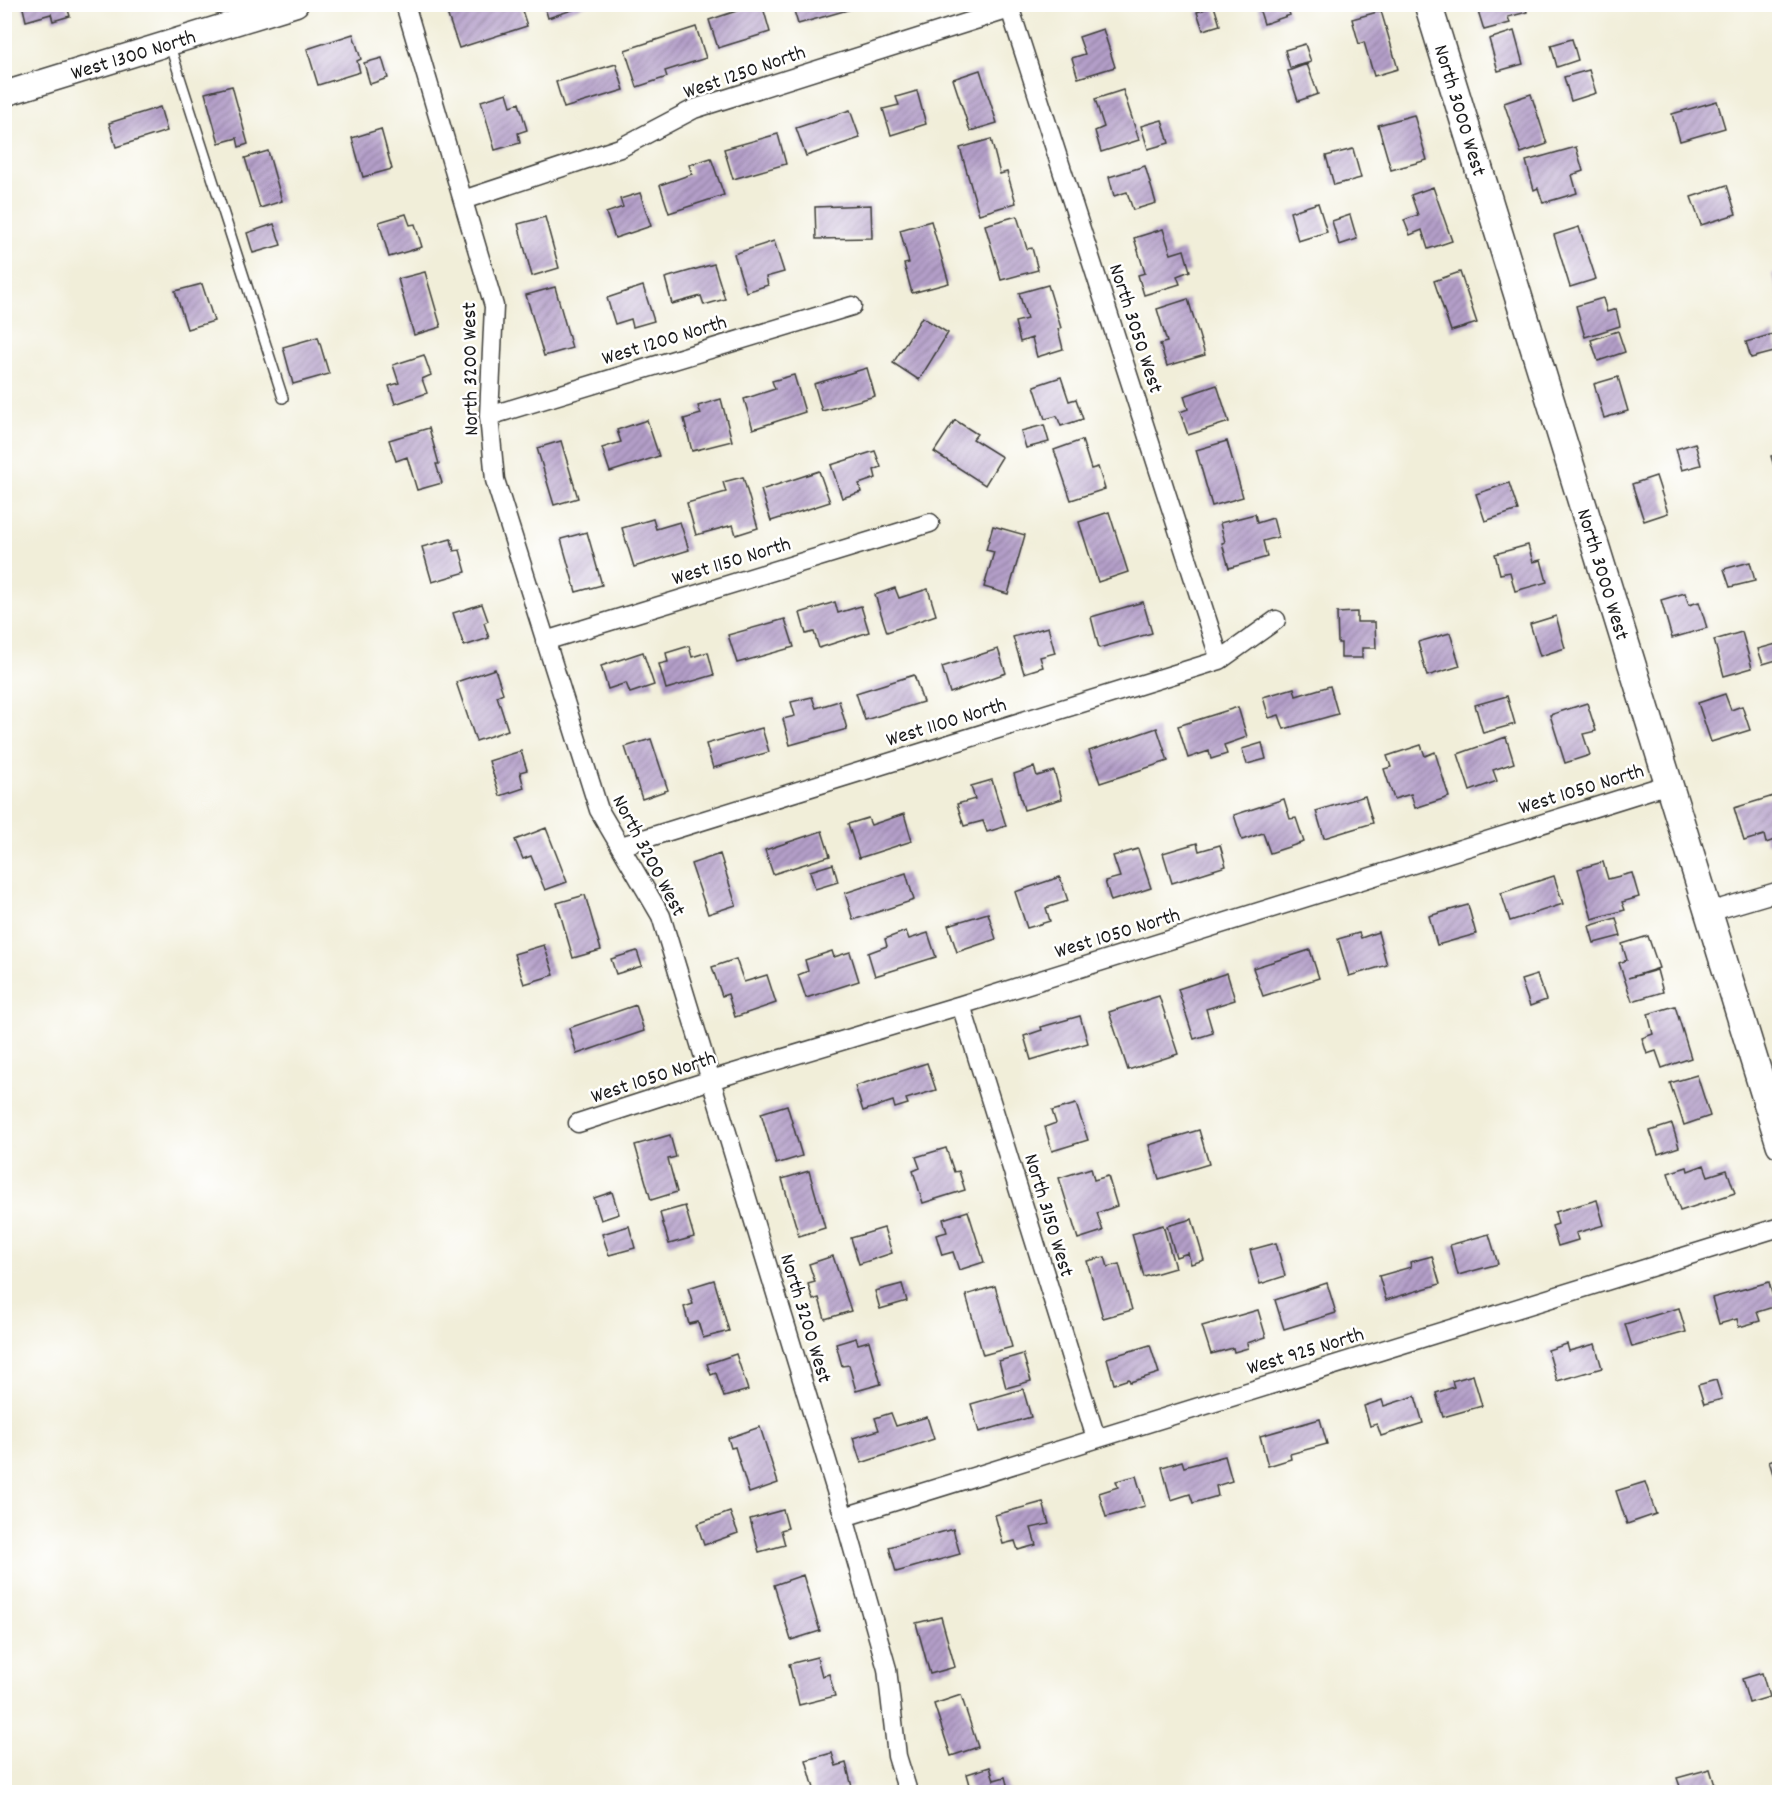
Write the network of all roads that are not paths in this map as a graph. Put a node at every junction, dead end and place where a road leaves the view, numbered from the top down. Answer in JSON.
{"nodes":[{"id":1,"x":296,"y":4,"type":"edge"},
{"id":2,"x":405,"y":4,"type":"edge"},
{"id":3,"x":1428,"y":4,"type":"edge"},
{"id":4,"x":1010,"y":9,"type":"joint"},
{"id":5,"x":170,"y":43,"type":"junction"},
{"id":6,"x":4,"y":94,"type":"edge"},
{"id":7,"x":463,"y":200,"type":"junction"},
{"id":8,"x":852,"y":306,"type":"dead end"},
{"id":9,"x":283,"y":398,"type":"dead end"},
{"id":10,"x":489,"y":416,"type":"junction"},
{"id":11,"x":930,"y":523,"type":"dead end"},
{"id":12,"x":1276,"y":620,"type":"dead end"},
{"id":13,"x":545,"y":641,"type":"junction"},
{"id":14,"x":1220,"y":660,"type":"junction"},
{"id":15,"x":1669,"y":784,"type":"junction"},
{"id":16,"x":621,"y":846,"type":"junction"},
{"id":17,"x":1779,"y":891,"type":"edge"},
{"id":18,"x":1709,"y":912,"type":"junction"},
{"id":19,"x":961,"y":1005,"type":"junction"},
{"id":20,"x":711,"y":1080,"type":"junction"},
{"id":21,"x":578,"y":1123,"type":"dead end"},
{"id":22,"x":1779,"y":1144,"type":"edge"},
{"id":23,"x":1779,"y":1227,"type":"edge"},
{"id":24,"x":1096,"y":1438,"type":"junction"},
{"id":25,"x":844,"y":1517,"type":"junction"},
{"id":26,"x":908,"y":1792,"type":"edge"}],
"edges":[{"from":1,"to":5,"type":"street","name":"West 1300 North"},
{"from":2,"to":7,"type":"street","name":"North 3200 West"},
{"from":3,"to":15,"type":"main road","name":"North 3000 West"},
{"from":4,"to":7,"type":"street","name":"West 1250 North"},
{"from":4,"to":14,"type":"street","name":"North 3050 West"},
{"from":5,"to":6,"type":"street","name":"West 1300 North"},
{"from":5,"to":9,"type":"lane"},
{"from":7,"to":10,"type":"street","name":"North 3200 West"},
{"from":8,"to":10,"type":"street","name":"West 1200 North"},
{"from":10,"to":13,"type":"street","name":"North 3200 West"},
{"from":11,"to":13,"type":"street","name":"West 1150 North"},
{"from":12,"to":14,"type":"street","name":"West 1100 North"},
{"from":13,"to":16,"type":"street","name":"North 3200 West"},
{"from":14,"to":16,"type":"street","name":"West 1100 North"},
{"from":15,"to":18,"type":"main road","name":"North 3000 West"},
{"from":15,"to":19,"type":"street","name":"West 1050 North"},
{"from":16,"to":20,"type":"street","name":"North 3200 West"},
{"from":17,"to":18,"type":"street"},
{"from":18,"to":22,"type":"main road","name":"North 3000 West"},
{"from":19,"to":20,"type":"street","name":"West 1050 North"},
{"from":19,"to":24,"type":"street","name":"North 3150 West"},
{"from":20,"to":21,"type":"street","name":"West 1050 North"},
{"from":20,"to":25,"type":"street","name":"North 3200 West"},
{"from":23,"to":24,"type":"street","name":"West 925 North"},
{"from":24,"to":25,"type":"street","name":"West 925 North"},
{"from":25,"to":26,"type":"street","name":"North 3200 West"}]}
